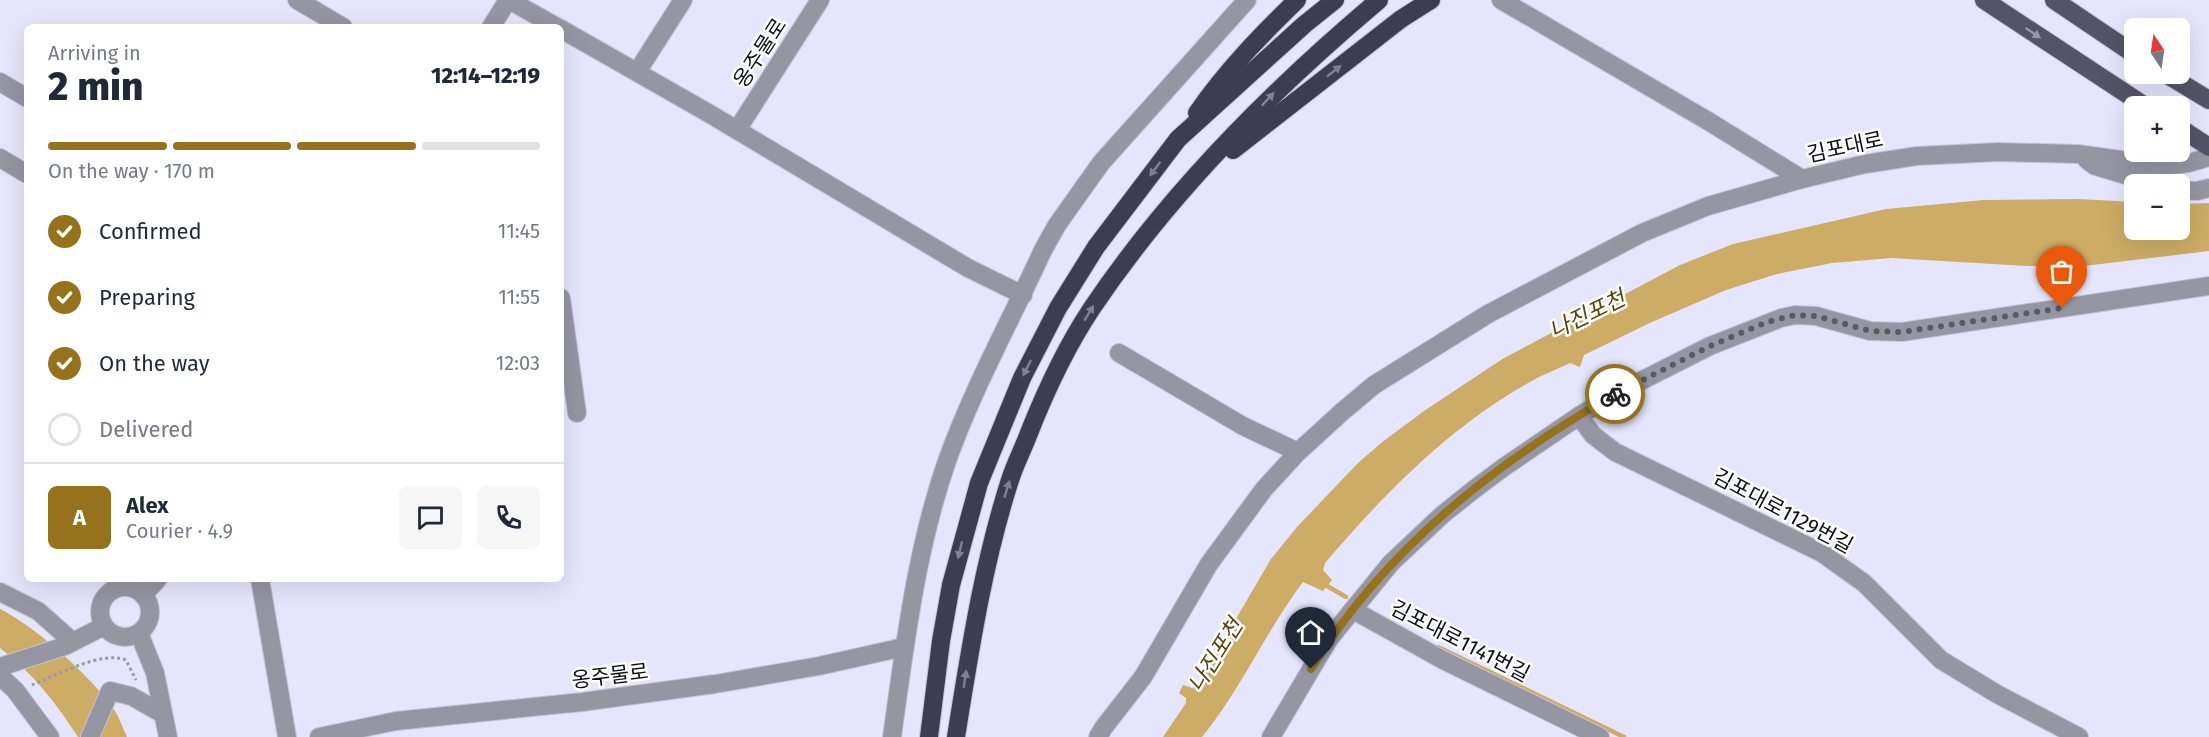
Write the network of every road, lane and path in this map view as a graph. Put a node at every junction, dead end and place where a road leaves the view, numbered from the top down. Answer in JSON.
{"nodes":[{"id":1,"x":297,"y":0,"type":"edge"},
{"id":2,"x":509,"y":0,"type":"edge"},
{"id":3,"x":682,"y":0,"type":"edge"},
{"id":4,"x":820,"y":0,"type":"edge"},
{"id":5,"x":1247,"y":0,"type":"edge"},
{"id":6,"x":1297,"y":0,"type":"edge"},
{"id":7,"x":1335,"y":0,"type":"edge"},
{"id":8,"x":1378,"y":0,"type":"edge"},
{"id":9,"x":1431,"y":0,"type":"edge"},
{"id":10,"x":1502,"y":0,"type":"edge"},
{"id":11,"x":1984,"y":0,"type":"edge"},
{"id":12,"x":2054,"y":0,"type":"edge"},
{"id":13,"x":497,"y":23,"type":"edge"},
{"id":14,"x":338,"y":24,"type":"edge"},
{"id":15,"x":552,"y":24,"type":"edge"},
{"id":16,"x":564,"y":31,"type":"edge"},
{"id":17,"x":2124,"y":47,"type":"edge"},
{"id":18,"x":637,"y":72,"type":"junction"},
{"id":19,"x":0,"y":82,"type":"edge"},
{"id":20,"x":2183,"y":84,"type":"edge"},
{"id":21,"x":24,"y":96,"type":"edge"},
{"id":22,"x":2130,"y":96,"type":"edge"},
{"id":23,"x":2209,"y":100,"type":"edge"},
{"id":24,"x":737,"y":130,"type":"junction"},
{"id":25,"x":2190,"y":135,"type":"edge"},
{"id":26,"x":1178,"y":139,"type":"junction"},
{"id":27,"x":2209,"y":147,"type":"edge"},
{"id":28,"x":2078,"y":154,"type":"junction"},
{"id":29,"x":2209,"y":156,"type":"edge"},
{"id":30,"x":0,"y":158,"type":"edge"},
{"id":31,"x":24,"y":172,"type":"edge"},
{"id":32,"x":2124,"y":175,"type":"edge"},
{"id":33,"x":1802,"y":179,"type":"junction"},
{"id":34,"x":1189,"y":184,"type":"junction"},
{"id":35,"x":2209,"y":188,"type":"edge"},
{"id":36,"x":2190,"y":191,"type":"edge"},
{"id":37,"x":2209,"y":286,"type":"edge"},
{"id":38,"x":1023,"y":295,"type":"junction"},
{"id":39,"x":564,"y":320,"type":"edge"},
{"id":40,"x":1119,"y":353,"type":"dead end"},
{"id":41,"x":577,"y":413,"type":"dead end"},
{"id":42,"x":1580,"y":416,"type":"junction"},
{"id":43,"x":1298,"y":452,"type":"junction"},
{"id":44,"x":156,"y":582,"type":"edge"},
{"id":45,"x":261,"y":582,"type":"edge"},
{"id":46,"x":0,"y":592,"type":"edge"},
{"id":47,"x":143,"y":595,"type":"junction"},
{"id":48,"x":1353,"y":610,"type":"junction"},
{"id":49,"x":104,"y":626,"type":"junction"},
{"id":50,"x":139,"y":633,"type":"junction"},
{"id":51,"x":69,"y":644,"type":"junction"},
{"id":52,"x":904,"y":647,"type":"junction"},
{"id":53,"x":0,"y":667,"type":"edge"},
{"id":54,"x":0,"y":676,"type":"edge"},
{"id":55,"x":29,"y":686,"type":"dead end"},
{"id":56,"x":142,"y":702,"type":"junction"},
{"id":57,"x":163,"y":714,"type":"junction"},
{"id":58,"x":50,"y":737,"type":"edge"},
{"id":59,"x":90,"y":737,"type":"edge"},
{"id":60,"x":168,"y":737,"type":"edge"},
{"id":61,"x":287,"y":737,"type":"edge"},
{"id":62,"x":319,"y":737,"type":"edge"},
{"id":63,"x":892,"y":737,"type":"edge"},
{"id":64,"x":929,"y":737,"type":"edge"},
{"id":65,"x":956,"y":737,"type":"edge"},
{"id":66,"x":1098,"y":737,"type":"edge"},
{"id":67,"x":1271,"y":737,"type":"edge"},
{"id":68,"x":1600,"y":737,"type":"edge"},
{"id":69,"x":2079,"y":737,"type":"edge"}],
"edges":[{"from":1,"to":14,"type":"street"},
{"from":2,"to":13,"type":"street"},
{"from":2,"to":15,"type":"street"},
{"from":3,"to":18,"type":"street"},
{"from":4,"to":24,"type":"street","name":"옹주물로"},
{"from":5,"to":38,"type":"street"},
{"from":6,"to":26,"type":"highway"},
{"from":7,"to":26,"type":"highway"},
{"from":34,"to":8,"type":"highway","one_way":true},
{"from":34,"to":9,"type":"highway","one_way":true},
{"from":10,"to":33,"type":"street","name":"김포대로"},
{"from":11,"to":22,"type":"main road","one_way":true},
{"from":12,"to":17,"type":"main road"},
{"from":16,"to":18,"type":"street"},
{"from":18,"to":24,"type":"street"},
{"from":19,"to":21,"type":"street"},
{"from":20,"to":23,"type":"main road"},
{"from":24,"to":38,"type":"street"},
{"from":25,"to":27,"type":"main road"},
{"from":26,"to":64,"type":"highway","one_way":true},
{"from":28,"to":29,"type":"street","name":"김포대로"},
{"from":28,"to":32,"type":"street"},
{"from":28,"to":33,"type":"street","name":"김포대로"},
{"from":30,"to":31,"type":"street"},
{"from":33,"to":43,"type":"street"},
{"from":65,"to":34,"type":"highway","one_way":true},
{"from":35,"to":36,"type":"street"},
{"from":37,"to":42,"type":"street","name":"김포대로1141번길"},
{"from":38,"to":52,"type":"street"},
{"from":39,"to":41,"type":"street"},
{"from":40,"to":43,"type":"street"},
{"from":42,"to":48,"type":"street","name":"김포대로1141번길"},
{"from":42,"to":69,"type":"street","name":"김포대로1129번길"},
{"from":43,"to":66,"type":"street"},
{"from":44,"to":47,"type":"street"},
{"from":45,"to":61,"type":"street"},
{"from":46,"to":51,"type":"street"},
{"from":47,"to":49,"type":"street"},
{"from":47,"to":50,"type":"street"},
{"from":48,"to":67,"type":"street"},
{"from":48,"to":68,"type":"street","name":"김포대로1141번길"},
{"from":49,"to":50,"type":"street"},
{"from":49,"to":51,"type":"street"},
{"from":50,"to":57,"type":"street"},
{"from":51,"to":53,"type":"street"},
{"from":52,"to":62,"type":"street","name":"옹주물로"},
{"from":52,"to":63,"type":"street"},
{"from":54,"to":58,"type":"street"},
{"from":55,"to":56,"type":"path"},
{"from":56,"to":57,"type":"street"},
{"from":56,"to":59,"type":"street"},
{"from":57,"to":60,"type":"street"}]}
